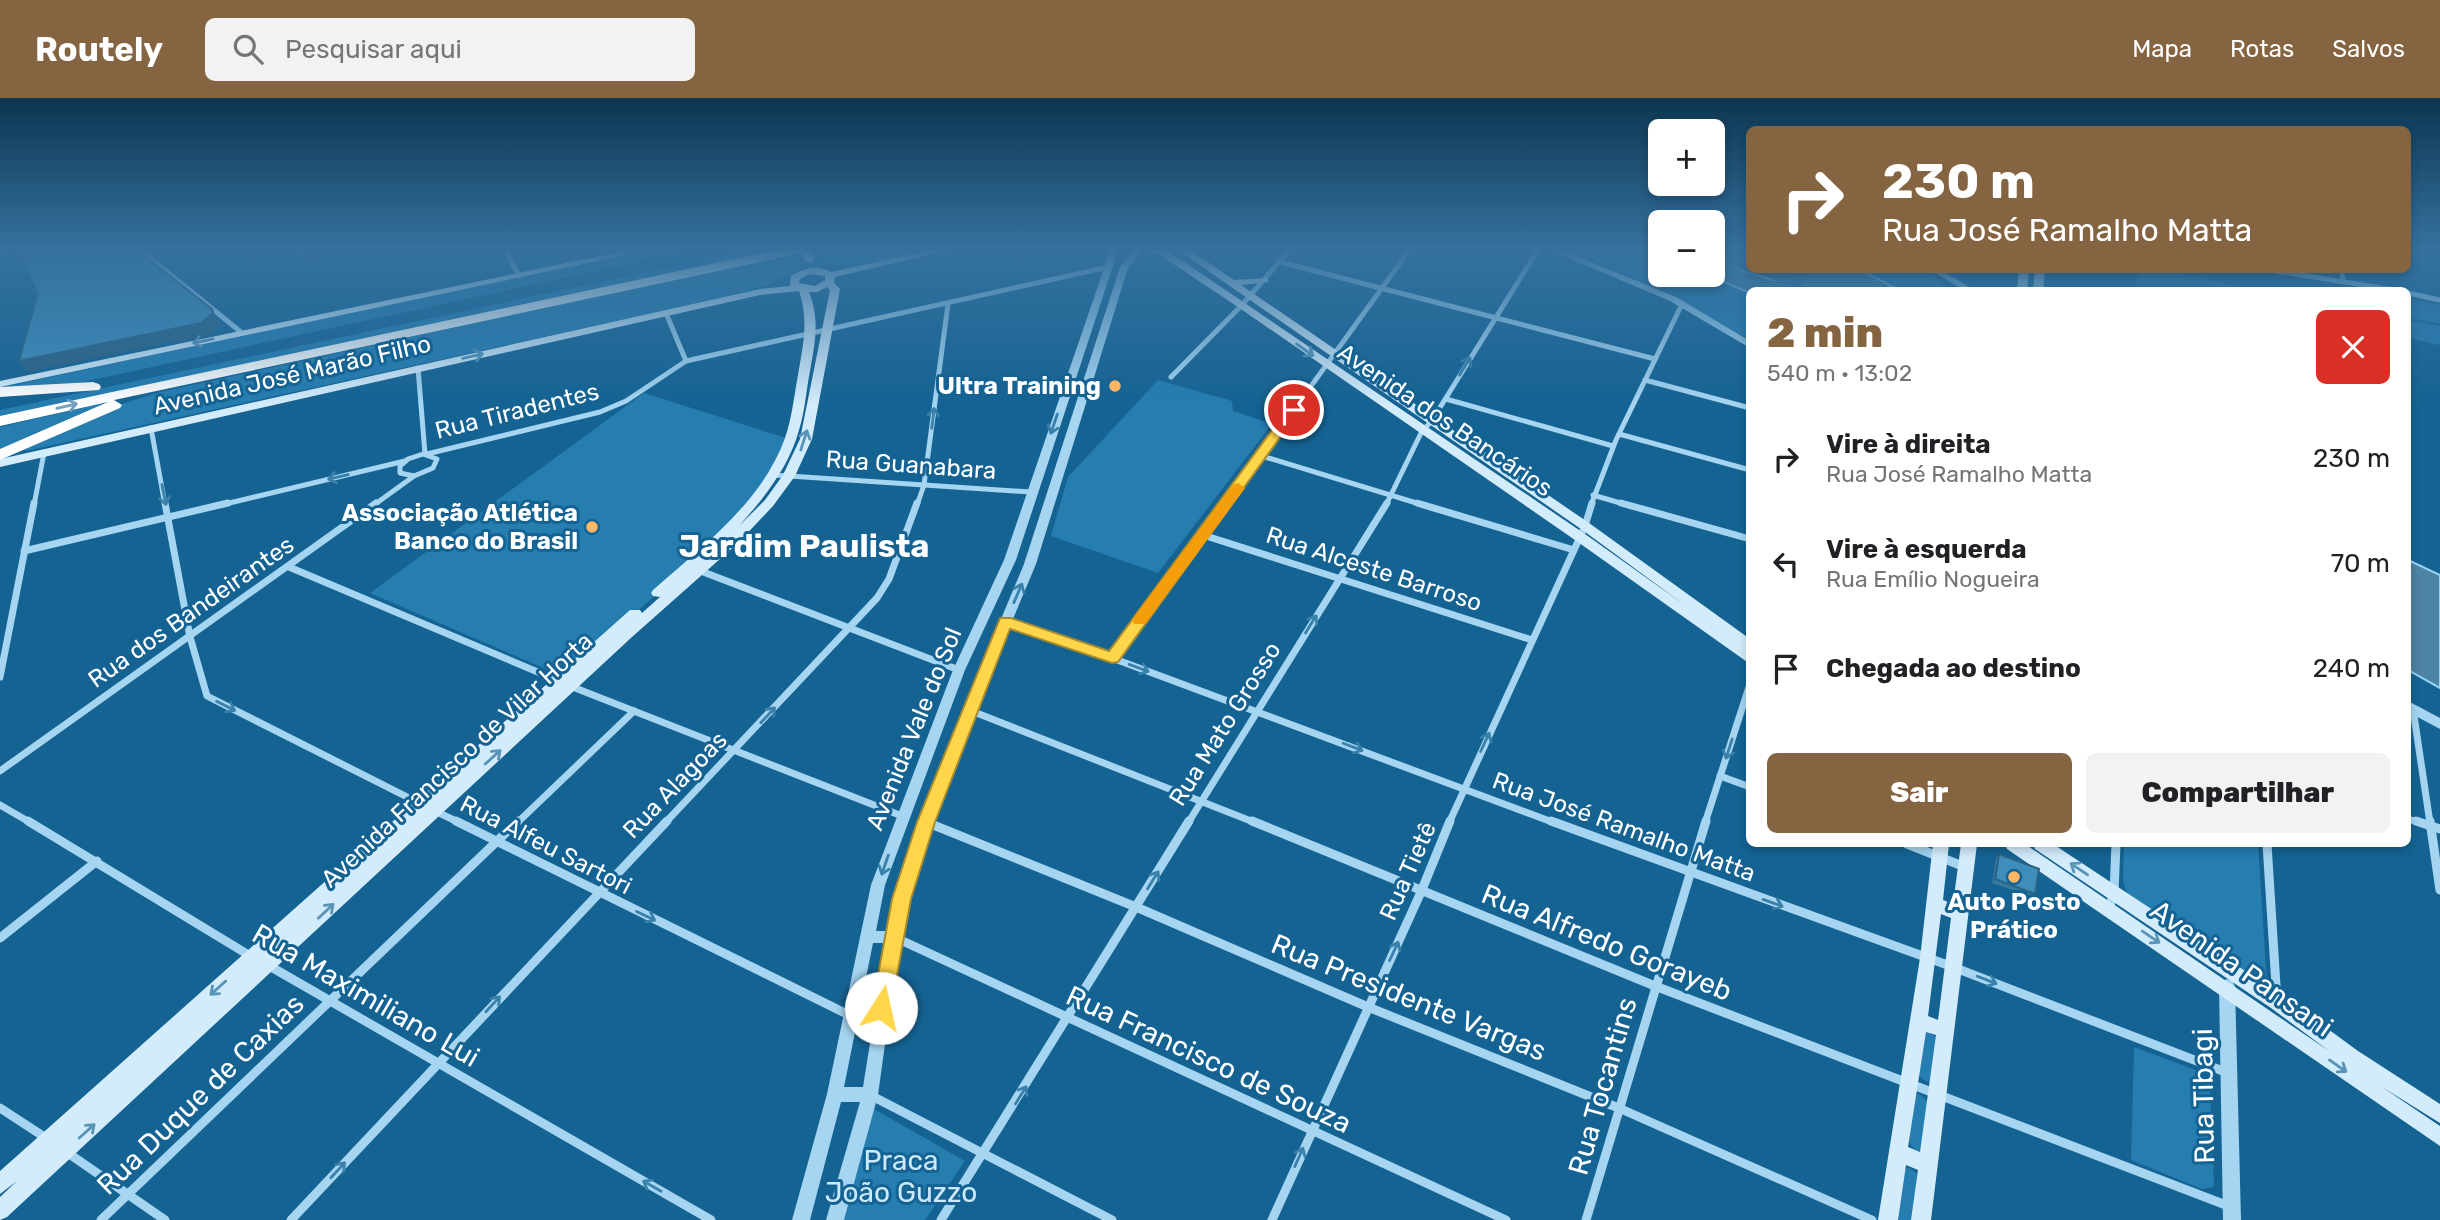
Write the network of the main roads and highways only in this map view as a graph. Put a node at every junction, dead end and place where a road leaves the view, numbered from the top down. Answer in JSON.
{"nodes":[{"id":1,"x":401,"y":300,"type":"edge"},
{"id":2,"x":501,"y":300,"type":"edge"},
{"id":3,"x":573,"y":300,"type":"edge"},
{"id":4,"x":723,"y":300,"type":"edge"},
{"id":5,"x":808,"y":300,"type":"edge"},
{"id":6,"x":831,"y":300,"type":"edge"},
{"id":7,"x":1234,"y":300,"type":"edge"},
{"id":8,"x":1258,"y":300,"type":"edge"},
{"id":9,"x":818,"y":333,"type":"junction"},
{"id":10,"x":243,"y":367,"type":"junction"},
{"id":11,"x":0,"y":384,"type":"edge"},
{"id":12,"x":93,"y":387,"type":"junction"},
{"id":13,"x":0,"y":392,"type":"edge"},
{"id":14,"x":0,"y":407,"type":"edge"},
{"id":15,"x":0,"y":421,"type":"edge"},
{"id":16,"x":0,"y":455,"type":"edge"},
{"id":17,"x":0,"y":463,"type":"edge"},
{"id":18,"x":1579,"y":538,"type":"junction"},
{"id":19,"x":1746,"y":643,"type":"edge"},
{"id":20,"x":1746,"y":656,"type":"edge"},
{"id":21,"x":427,"y":807,"type":"junction"},
{"id":22,"x":1969,"y":847,"type":"edge"},
{"id":23,"x":2018,"y":847,"type":"edge"},
{"id":24,"x":2045,"y":847,"type":"edge"},
{"id":25,"x":1940,"y":849,"type":"edge"},
{"id":26,"x":2112,"y":901,"type":"junction"},
{"id":27,"x":1934,"y":904,"type":"junction"},
{"id":28,"x":1960,"y":915,"type":"junction"},
{"id":29,"x":2228,"y":980,"type":"junction"},
{"id":30,"x":1917,"y":1021,"type":"junction"},
{"id":31,"x":1945,"y":1030,"type":"junction"},
{"id":32,"x":2440,"y":1114,"type":"edge"},
{"id":33,"x":2440,"y":1137,"type":"edge"},
{"id":34,"x":1897,"y":1152,"type":"junction"},
{"id":35,"x":1928,"y":1165,"type":"junction"},
{"id":36,"x":0,"y":1184,"type":"edge"},
{"id":37,"x":0,"y":1210,"type":"edge"},
{"id":38,"x":1888,"y":1220,"type":"edge"},
{"id":39,"x":1921,"y":1220,"type":"edge"}],
"edges":[{"from":1,"to":11,"type":"main road","one_way":true},
{"from":2,"to":12,"type":"highway"},
{"from":3,"to":10,"type":"highway"},
{"from":17,"to":4,"type":"main road","name":"Avenida José Marão Filho","one_way":true},
{"from":5,"to":9,"type":"main road","name":"Avenida Francisco de Vilar Horta"},
{"from":6,"to":9,"type":"main road","name":"Avenida Francisco de Vilar Horta"},
{"from":7,"to":18,"type":"main road","name":"Avenida dos Bancários","one_way":true},
{"from":8,"to":18,"type":"main road","name":"Avenida dos Bancários"},
{"from":9,"to":21,"type":"main road","name":"Avenida Francisco de Vilar Horta"},
{"from":15,"to":10,"type":"highway","one_way":true},
{"from":10,"to":16,"type":"highway"},
{"from":12,"to":13,"type":"highway"},
{"from":12,"to":14,"type":"highway"},
{"from":18,"to":19,"type":"main road"},
{"from":18,"to":20,"type":"main road"},
{"from":21,"to":36,"type":"main road","name":"Avenida Francisco de Vilar Horta","one_way":true},
{"from":37,"to":21,"type":"main road","name":"Avenida Francisco de Vilar Horta","one_way":true},
{"from":22,"to":28,"type":"main road"},
{"from":23,"to":26,"type":"main road","name":"Avenida Pansani"},
{"from":26,"to":24,"type":"main road","name":"Avenida Pansani","one_way":true},
{"from":25,"to":27,"type":"main road"},
{"from":26,"to":29,"type":"main road","name":"Avenida Pansani"},
{"from":27,"to":28,"type":"main road"},
{"from":27,"to":30,"type":"main road"},
{"from":28,"to":31,"type":"main road"},
{"from":29,"to":32,"type":"main road","name":"Avenida Pansani"},
{"from":29,"to":33,"type":"main road","name":"Avenida Pansani","one_way":true},
{"from":30,"to":31,"type":"main road"},
{"from":30,"to":34,"type":"main road"},
{"from":31,"to":35,"type":"main road"},
{"from":34,"to":35,"type":"main road"},
{"from":34,"to":38,"type":"main road"},
{"from":35,"to":39,"type":"main road"}]}
